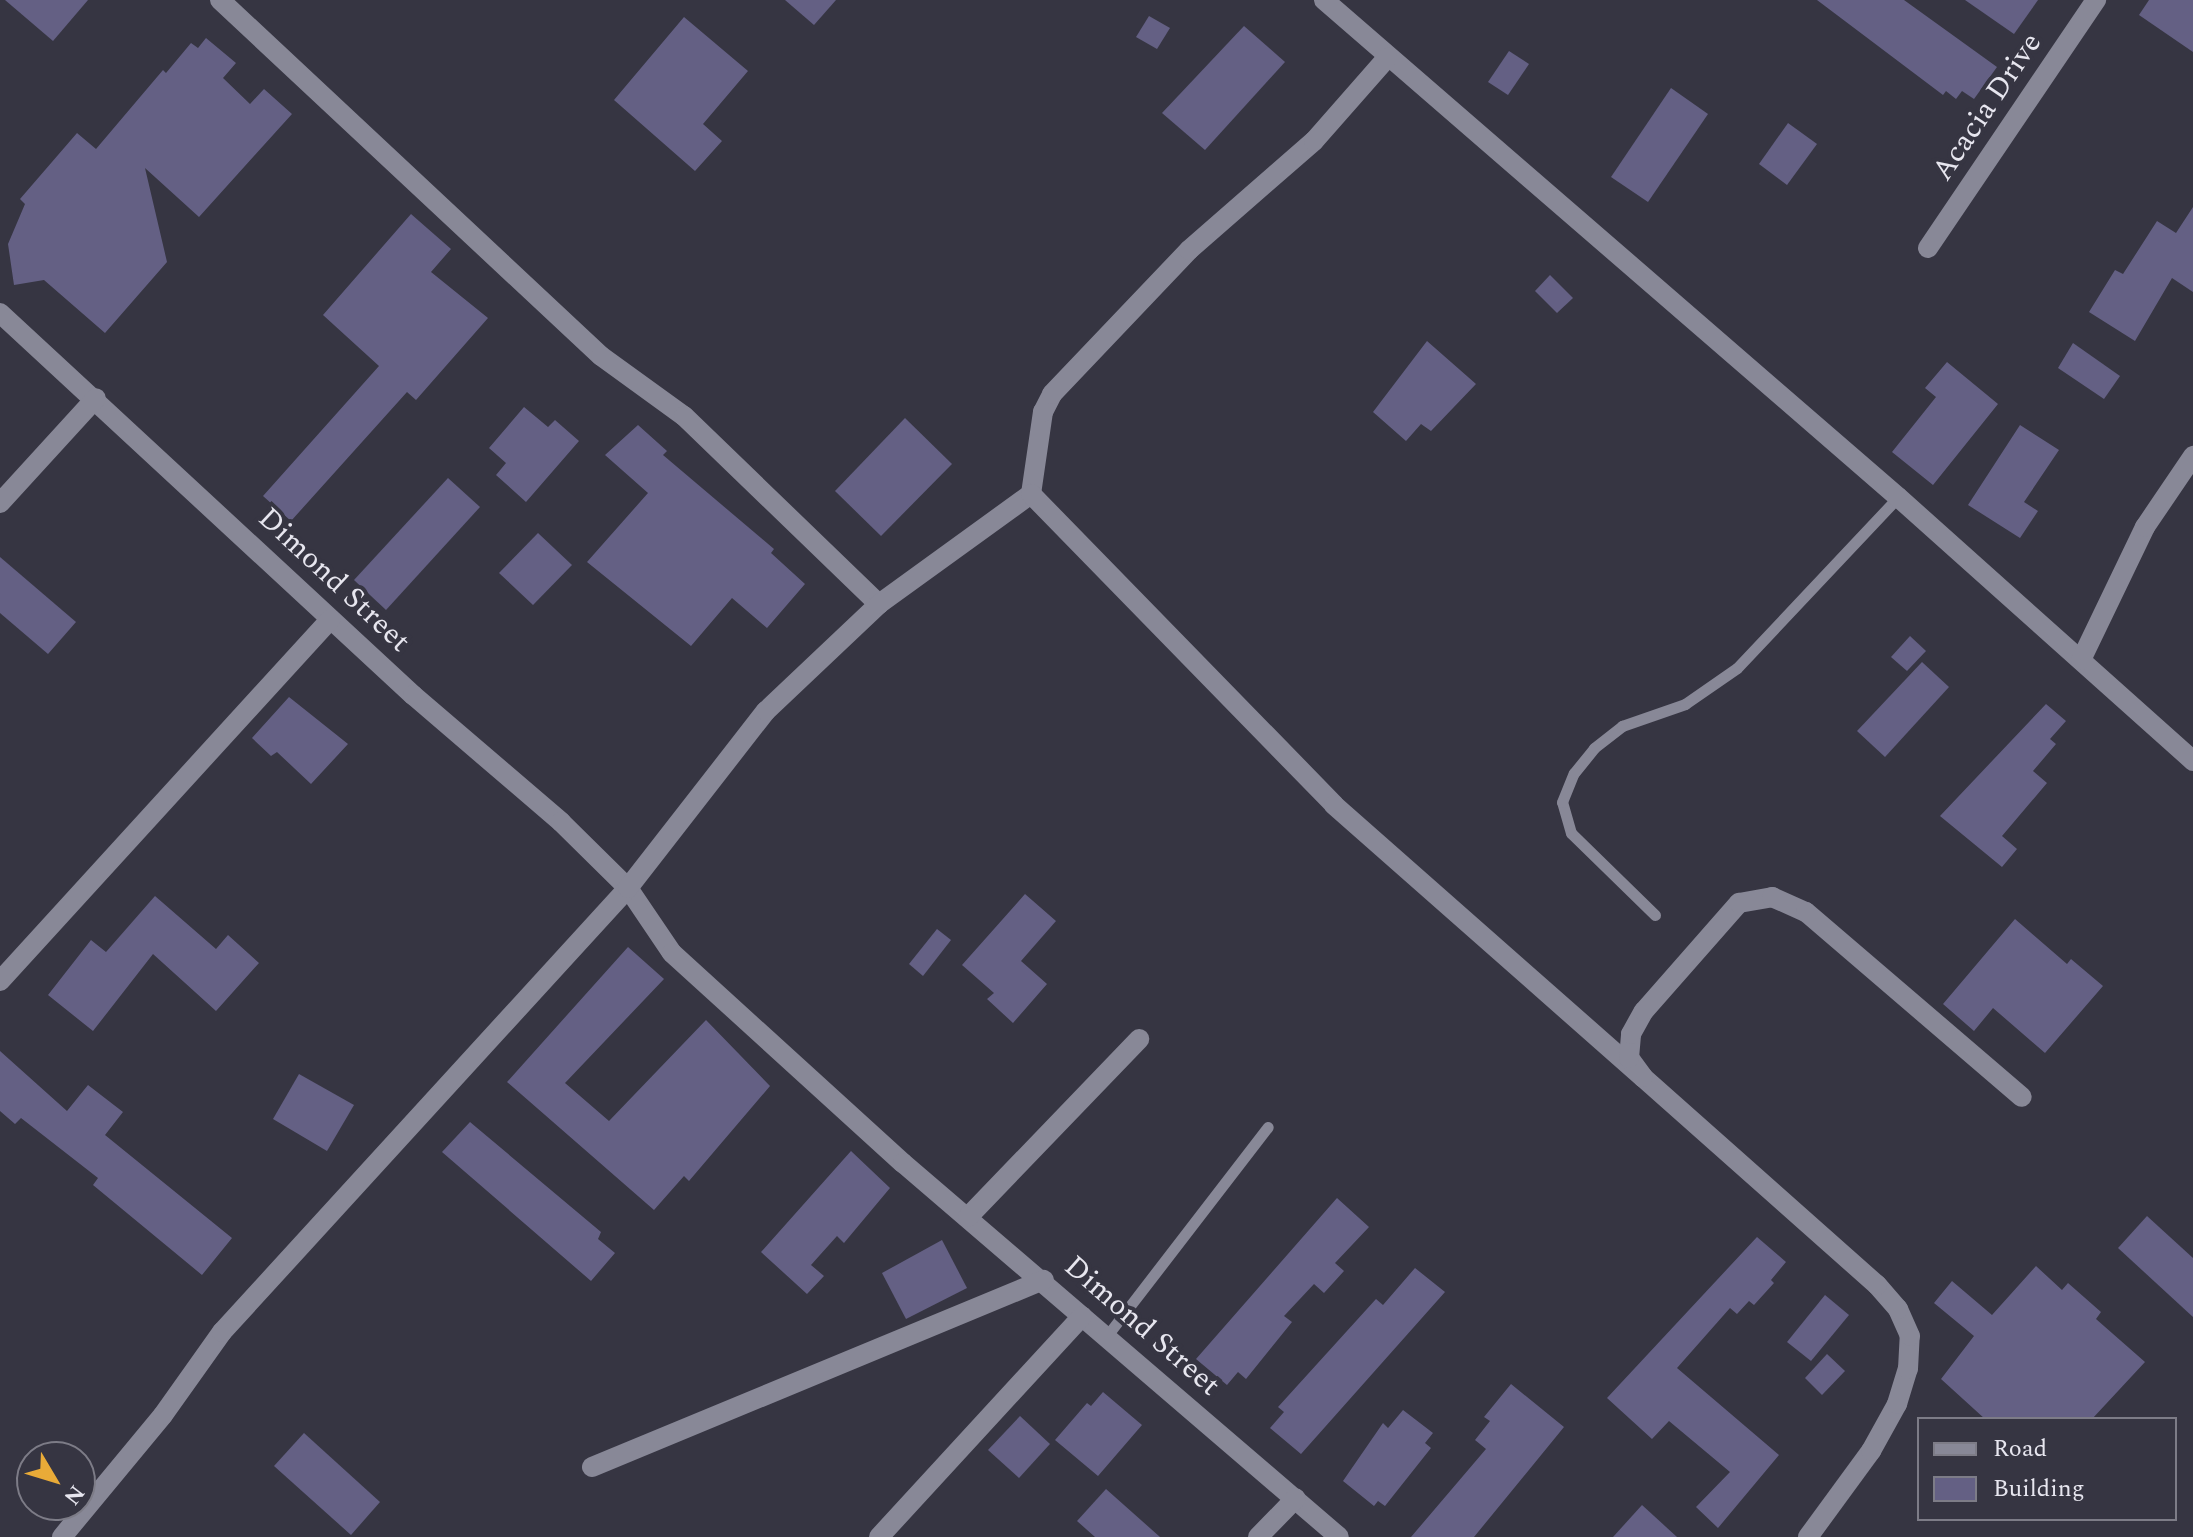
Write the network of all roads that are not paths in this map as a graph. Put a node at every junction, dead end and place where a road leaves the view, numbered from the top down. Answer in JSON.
{"nodes":[{"id":1,"x":220,"y":0,"type":"edge"},
{"id":2,"x":1324,"y":0,"type":"edge"},
{"id":3,"x":2096,"y":0,"type":"edge"},
{"id":4,"x":1387,"y":58,"type":"junction"},
{"id":5,"x":1928,"y":248,"type":"dead end"},
{"id":6,"x":0,"y":313,"type":"edge"},
{"id":7,"x":96,"y":398,"type":"junction"},
{"id":8,"x":2193,"y":456,"type":"edge"},
{"id":9,"x":1031,"y":494,"type":"junction"},
{"id":10,"x":1898,"y":497,"type":"junction"},
{"id":11,"x":0,"y":503,"type":"edge"},
{"id":12,"x":879,"y":604,"type":"junction"},
{"id":13,"x":330,"y":619,"type":"junction"},
{"id":14,"x":2081,"y":660,"type":"junction"},
{"id":15,"x":2193,"y":761,"type":"edge"},
{"id":16,"x":628,"y":888,"type":"junction"},
{"id":17,"x":1655,"y":915,"type":"dead end"},
{"id":18,"x":0,"y":981,"type":"edge"},
{"id":19,"x":1139,"y":1039,"type":"dead end"},
{"id":20,"x":1643,"y":1077,"type":"junction"},
{"id":21,"x":2022,"y":1097,"type":"dead end"},
{"id":22,"x":1268,"y":1127,"type":"dead end"},
{"id":23,"x":968,"y":1217,"type":"junction"},
{"id":24,"x":1044,"y":1280,"type":"junction"},
{"id":25,"x":1082,"y":1316,"type":"junction"},
{"id":26,"x":1106,"y":1337,"type":"junction"},
{"id":27,"x":592,"y":1467,"type":"dead end"},
{"id":28,"x":1296,"y":1498,"type":"junction"},
{"id":29,"x":62,"y":1537,"type":"edge"},
{"id":30,"x":879,"y":1537,"type":"edge"},
{"id":31,"x":1258,"y":1537,"type":"edge"},
{"id":32,"x":1339,"y":1537,"type":"edge"},
{"id":33,"x":1808,"y":1537,"type":"edge"}],
"edges":[{"from":1,"to":12,"type":"street"},
{"from":2,"to":4,"type":"street"},
{"from":3,"to":5,"type":"street","name":"Acacia Drive"},
{"from":4,"to":9,"type":"street"},
{"from":4,"to":10,"type":"street"},
{"from":6,"to":7,"type":"street","name":"Dimond Street"},
{"from":7,"to":11,"type":"street"},
{"from":7,"to":13,"type":"street","name":"Dimond Street"},
{"from":8,"to":14,"type":"street"},
{"from":9,"to":12,"type":"street"},
{"from":9,"to":20,"type":"street"},
{"from":10,"to":14,"type":"street"},
{"from":10,"to":17,"type":"lane"},
{"from":12,"to":16,"type":"street"},
{"from":13,"to":16,"type":"street","name":"Dimond Street"},
{"from":13,"to":18,"type":"street"},
{"from":14,"to":15,"type":"street"},
{"from":16,"to":23,"type":"street","name":"Dimond Street"},
{"from":16,"to":29,"type":"street"},
{"from":19,"to":23,"type":"street"},
{"from":20,"to":21,"type":"street"},
{"from":20,"to":33,"type":"street"},
{"from":22,"to":26,"type":"lane"},
{"from":23,"to":24,"type":"street","name":"Dimond Street"},
{"from":24,"to":25,"type":"street","name":"Dimond Street"},
{"from":24,"to":27,"type":"street"},
{"from":25,"to":26,"type":"street","name":"Dimond Street"},
{"from":25,"to":30,"type":"street"},
{"from":26,"to":28,"type":"street","name":"Dimond Street"},
{"from":28,"to":31,"type":"street"},
{"from":28,"to":32,"type":"street","name":"Dimond Street"}]}
